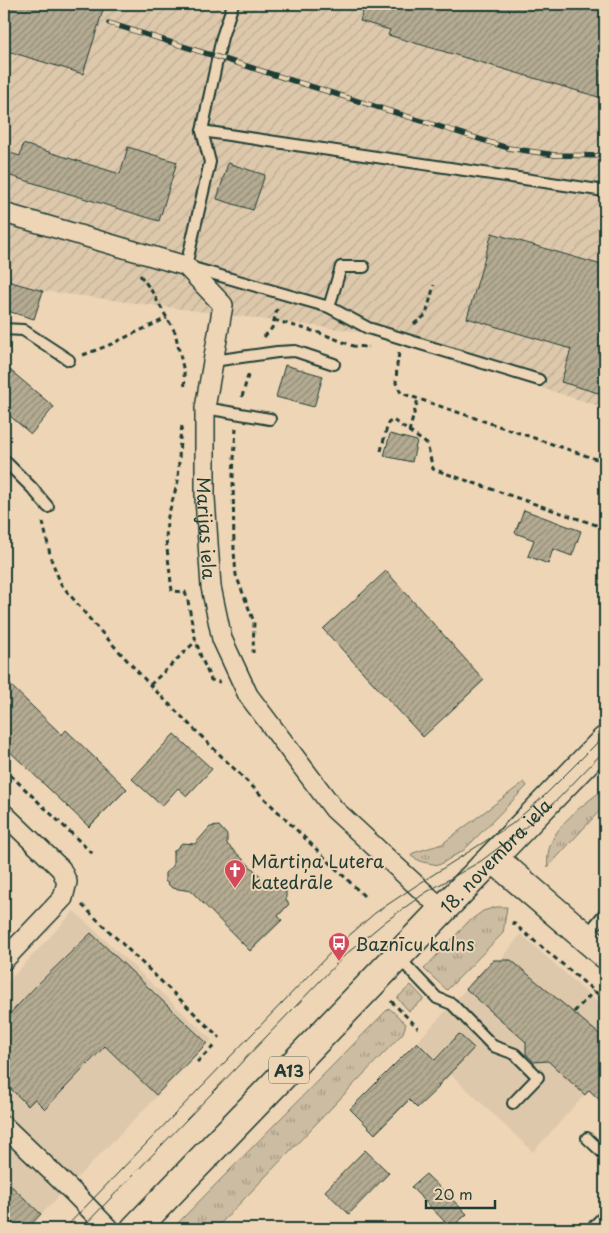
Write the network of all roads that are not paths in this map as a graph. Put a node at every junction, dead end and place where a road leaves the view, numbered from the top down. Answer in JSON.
{"nodes":[{"id":1,"x":233,"y":4,"type":"edge"},
{"id":2,"x":202,"y":131,"type":"junction"},
{"id":3,"x":605,"y":191,"type":"edge"},
{"id":4,"x":4,"y":213,"type":"edge"},
{"id":5,"x":186,"y":266,"type":"junction"},
{"id":6,"x":364,"y":267,"type":"dead end"},
{"id":7,"x":329,"y":307,"type":"junction"},
{"id":8,"x":4,"y":329,"type":"edge"},
{"id":9,"x":68,"y":360,"type":"road end"},
{"id":10,"x":213,"y":361,"type":"junction"},
{"id":11,"x":334,"y":364,"type":"dead end"},
{"id":12,"x":539,"y":380,"type":"dead end"},
{"id":13,"x":205,"y":408,"type":"junction"},
{"id":14,"x":270,"y":419,"type":"dead end"},
{"id":15,"x":4,"y":460,"type":"edge"},
{"id":16,"x":48,"y":507,"type":"road end"},
{"id":17,"x":605,"y":741,"type":"edge"},
{"id":18,"x":4,"y":814,"type":"edge"},
{"id":19,"x":493,"y":858,"type":"junction"},
{"id":20,"x":443,"y":910,"type":"junction"},
{"id":21,"x":605,"y":912,"type":"edge"},
{"id":22,"x":595,"y":945,"type":"edge"},
{"id":23,"x":398,"y":957,"type":"junction"},
{"id":24,"x":4,"y":960,"type":"edge"},
{"id":25,"x":512,"y":1103,"type":"dead end"},
{"id":26,"x":4,"y":1126,"type":"edge"},
{"id":27,"x":587,"y":1138,"type":"dead end"},
{"id":28,"x":605,"y":1155,"type":"edge"},
{"id":29,"x":605,"y":1215,"type":"edge"},
{"id":30,"x":109,"y":1229,"type":"edge"},
{"id":31,"x":135,"y":1229,"type":"edge"},
{"id":32,"x":591,"y":1229,"type":"edge"}],
"edges":[{"from":1,"to":2,"type":"lane"},
{"from":2,"to":3,"type":"lane"},
{"from":2,"to":5,"type":"lane"},
{"from":4,"to":5,"type":"street"},
{"from":5,"to":7,"type":"lane"},
{"from":5,"to":10,"type":"street","name":"Marijas iela"},
{"from":6,"to":7,"type":"lane"},
{"from":7,"to":12,"type":"lane"},
{"from":8,"to":9,"type":"lane"},
{"from":10,"to":11,"type":"lane"},
{"from":10,"to":13,"type":"street","name":"Marijas iela"},
{"from":13,"to":14,"type":"lane"},
{"from":13,"to":20,"type":"street","name":"Marijas iela"},
{"from":15,"to":16,"type":"lane"},
{"from":17,"to":19,"type":"main road","name":"18. novembra iela","number":"A13"},
{"from":18,"to":24,"type":"street"},
{"from":19,"to":20,"type":"main road","name":"18. novembra iela","number":"A13"},
{"from":19,"to":22,"type":"main road"},
{"from":20,"to":23,"type":"main road","name":"18. novembra iela","number":"A13"},
{"from":21,"to":22,"type":"lane"},
{"from":23,"to":25,"type":"lane"},
{"from":23,"to":31,"type":"main road","name":"18. novembra iela","number":"A13"},
{"from":26,"to":30,"type":"street"},
{"from":27,"to":28,"type":"lane"},
{"from":29,"to":32,"type":"lane"}]}
